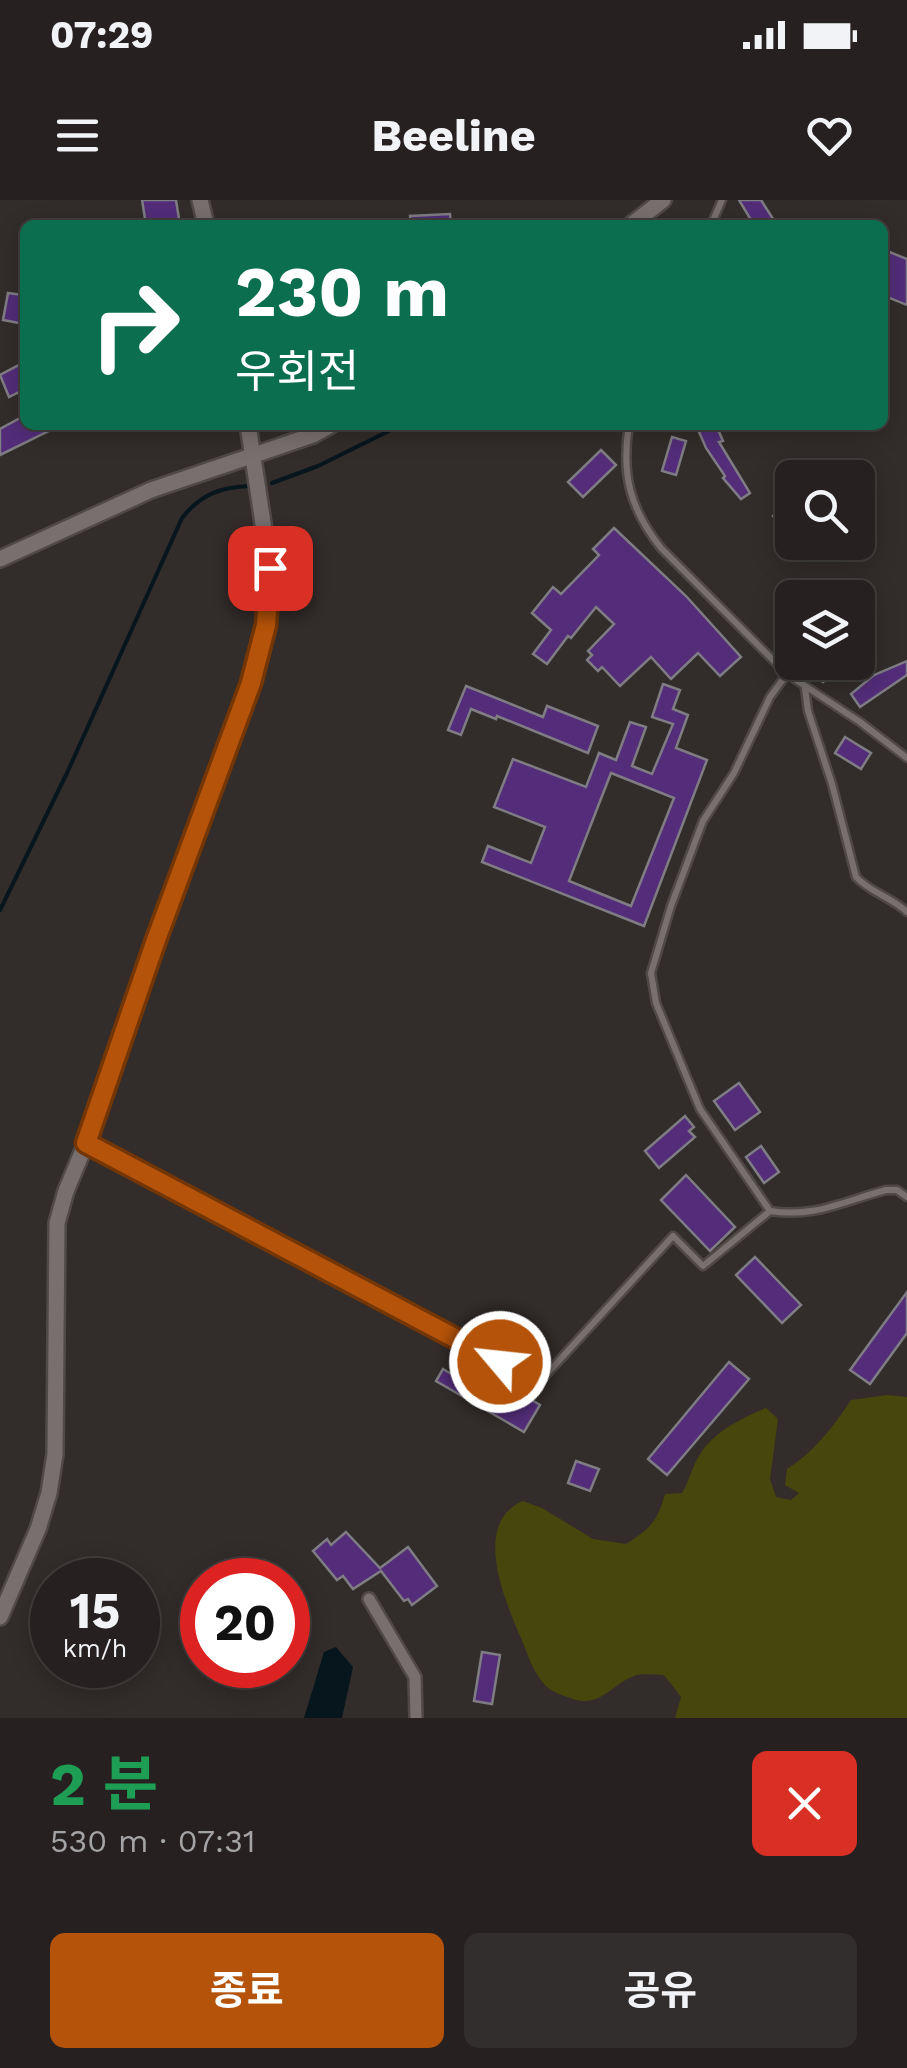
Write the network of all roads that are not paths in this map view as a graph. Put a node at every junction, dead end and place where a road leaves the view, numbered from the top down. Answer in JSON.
{"nodes":[{"id":1,"x":663,"y":200,"type":"edge"},
{"id":2,"x":638,"y":220,"type":"edge"},
{"id":3,"x":249,"y":430,"type":"edge"},
{"id":4,"x":321,"y":430,"type":"edge"},
{"id":5,"x":629,"y":430,"type":"edge"},
{"id":6,"x":254,"y":453,"type":"junction"},
{"id":7,"x":0,"y":559,"type":"edge"},
{"id":8,"x":775,"y":662,"type":"edge"},
{"id":9,"x":783,"y":680,"type":"edge"},
{"id":10,"x":796,"y":680,"type":"edge"},
{"id":11,"x":804,"y":686,"type":"junction"},
{"id":12,"x":907,"y":758,"type":"edge"},
{"id":13,"x":907,"y":912,"type":"edge"},
{"id":14,"x":86,"y":1143,"type":"junction"},
{"id":15,"x":907,"y":1197,"type":"edge"},
{"id":16,"x":770,"y":1211,"type":"junction"},
{"id":17,"x":370,"y":1599,"type":"dead end"},
{"id":18,"x":0,"y":1618,"type":"edge"},
{"id":19,"x":416,"y":1718,"type":"edge"}],
"edges":[{"from":1,"to":2,"type":"street"},
{"from":3,"to":6,"type":"street"},
{"from":4,"to":6,"type":"street"},
{"from":5,"to":8,"type":"lane"},
{"from":6,"to":7,"type":"street"},
{"from":6,"to":14,"type":"street"},
{"from":9,"to":16,"type":"lane"},
{"from":10,"to":11,"type":"lane"},
{"from":11,"to":12,"type":"lane"},
{"from":11,"to":13,"type":"lane"},
{"from":14,"to":16,"type":"lane"},
{"from":14,"to":18,"type":"street"},
{"from":15,"to":16,"type":"lane"},
{"from":17,"to":19,"type":"street"}]}
